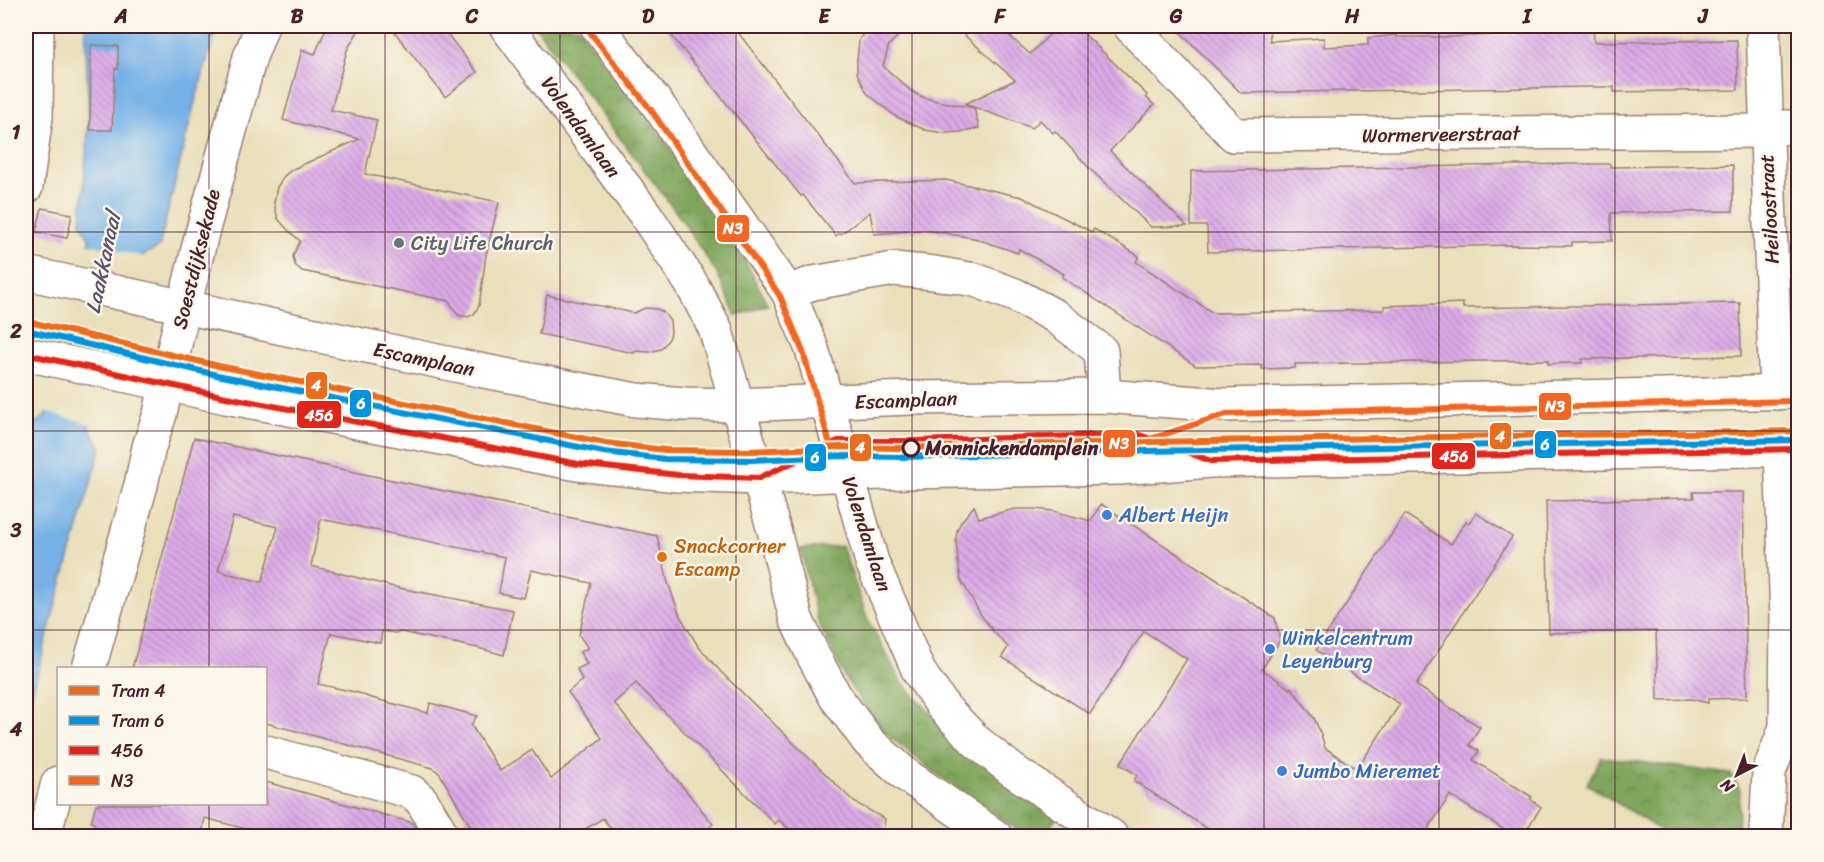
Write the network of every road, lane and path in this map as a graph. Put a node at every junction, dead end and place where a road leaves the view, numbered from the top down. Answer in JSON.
{"nodes":[{"id":1,"x":37,"y":26,"type":"edge"},
{"id":2,"x":262,"y":26,"type":"edge"},
{"id":3,"x":506,"y":26,"type":"edge"},
{"id":4,"x":597,"y":26,"type":"edge"},
{"id":5,"x":1130,"y":26,"type":"edge"},
{"id":6,"x":1763,"y":26,"type":"edge"},
{"id":7,"x":1798,"y":127,"type":"edge"},
{"id":8,"x":1766,"y":131,"type":"junction"},
{"id":9,"x":26,"y":187,"type":"edge"},
{"id":10,"x":26,"y":273,"type":"edge"},
{"id":11,"x":69,"y":287,"type":"junction"},
{"id":12,"x":788,"y":292,"type":"junction"},
{"id":13,"x":26,"y":293,"type":"edge"},
{"id":14,"x":183,"y":308,"type":"junction"},
{"id":15,"x":38,"y":357,"type":"edge"},
{"id":16,"x":166,"y":384,"type":"junction"},
{"id":17,"x":1787,"y":392,"type":"edge"},
{"id":18,"x":1104,"y":396,"type":"junction"},
{"id":19,"x":827,"y":402,"type":"junction"},
{"id":20,"x":737,"y":405,"type":"junction"},
{"id":21,"x":1790,"y":450,"type":"edge"},
{"id":22,"x":847,"y":475,"type":"junction"},
{"id":23,"x":759,"y":478,"type":"junction"},
{"id":24,"x":90,"y":667,"type":"edge"},
{"id":25,"x":1792,"y":727,"type":"edge"},
{"id":26,"x":267,"y":752,"type":"edge"},
{"id":27,"x":57,"y":787,"type":"edge"},
{"id":28,"x":1101,"y":834,"type":"edge"},
{"id":29,"x":44,"y":837,"type":"edge"},
{"id":30,"x":443,"y":837,"type":"edge"},
{"id":31,"x":995,"y":837,"type":"edge"},
{"id":32,"x":1766,"y":837,"type":"edge"}],
"edges":[{"from":1,"to":9,"type":"street"},
{"from":2,"to":14,"type":"street","name":"Soestdijksekade"},
{"from":3,"to":20,"type":"street","name":"Volendamlaan"},
{"from":4,"to":12,"type":"street","name":"Volendamlaan"},
{"from":5,"to":8,"type":"street","name":"Wormerveerstraat"},
{"from":6,"to":8,"type":"street","name":"Heiloostraat"},
{"from":7,"to":8,"type":"street","name":"Wormerveerstraat"},
{"from":8,"to":17,"type":"street","name":"Heiloostraat"},
{"from":10,"to":11,"type":"street","name":"Escamplaan"},
{"from":11,"to":13,"type":"street"},
{"from":11,"to":14,"type":"street","name":"Escamplaan"},
{"from":12,"to":18,"type":"street"},
{"from":12,"to":19,"type":"street","name":"Volendamlaan"},
{"from":14,"to":16,"type":"street","name":"Soestdijksekade"},
{"from":14,"to":20,"type":"street","name":"Escamplaan"},
{"from":15,"to":16,"type":"street"},
{"from":16,"to":23,"type":"street"},
{"from":16,"to":24,"type":"street","name":"Soestdijksekade"},
{"from":17,"to":18,"type":"street","name":"Escamplaan"},
{"from":18,"to":19,"type":"street","name":"Escamplaan"},
{"from":19,"to":20,"type":"street","name":"Escamplaan"},
{"from":19,"to":22,"type":"street","name":"Volendamlaan"},
{"from":20,"to":23,"type":"street","name":"Volendamlaan"},
{"from":21,"to":22,"type":"street"},
{"from":21,"to":25,"type":"street"},
{"from":22,"to":23,"type":"street"},
{"from":22,"to":28,"type":"street","name":"Volendamlaan"},
{"from":23,"to":31,"type":"street","name":"Volendamlaan"},
{"from":25,"to":32,"type":"street"},
{"from":26,"to":30,"type":"street"},
{"from":27,"to":29,"type":"street"}]}
